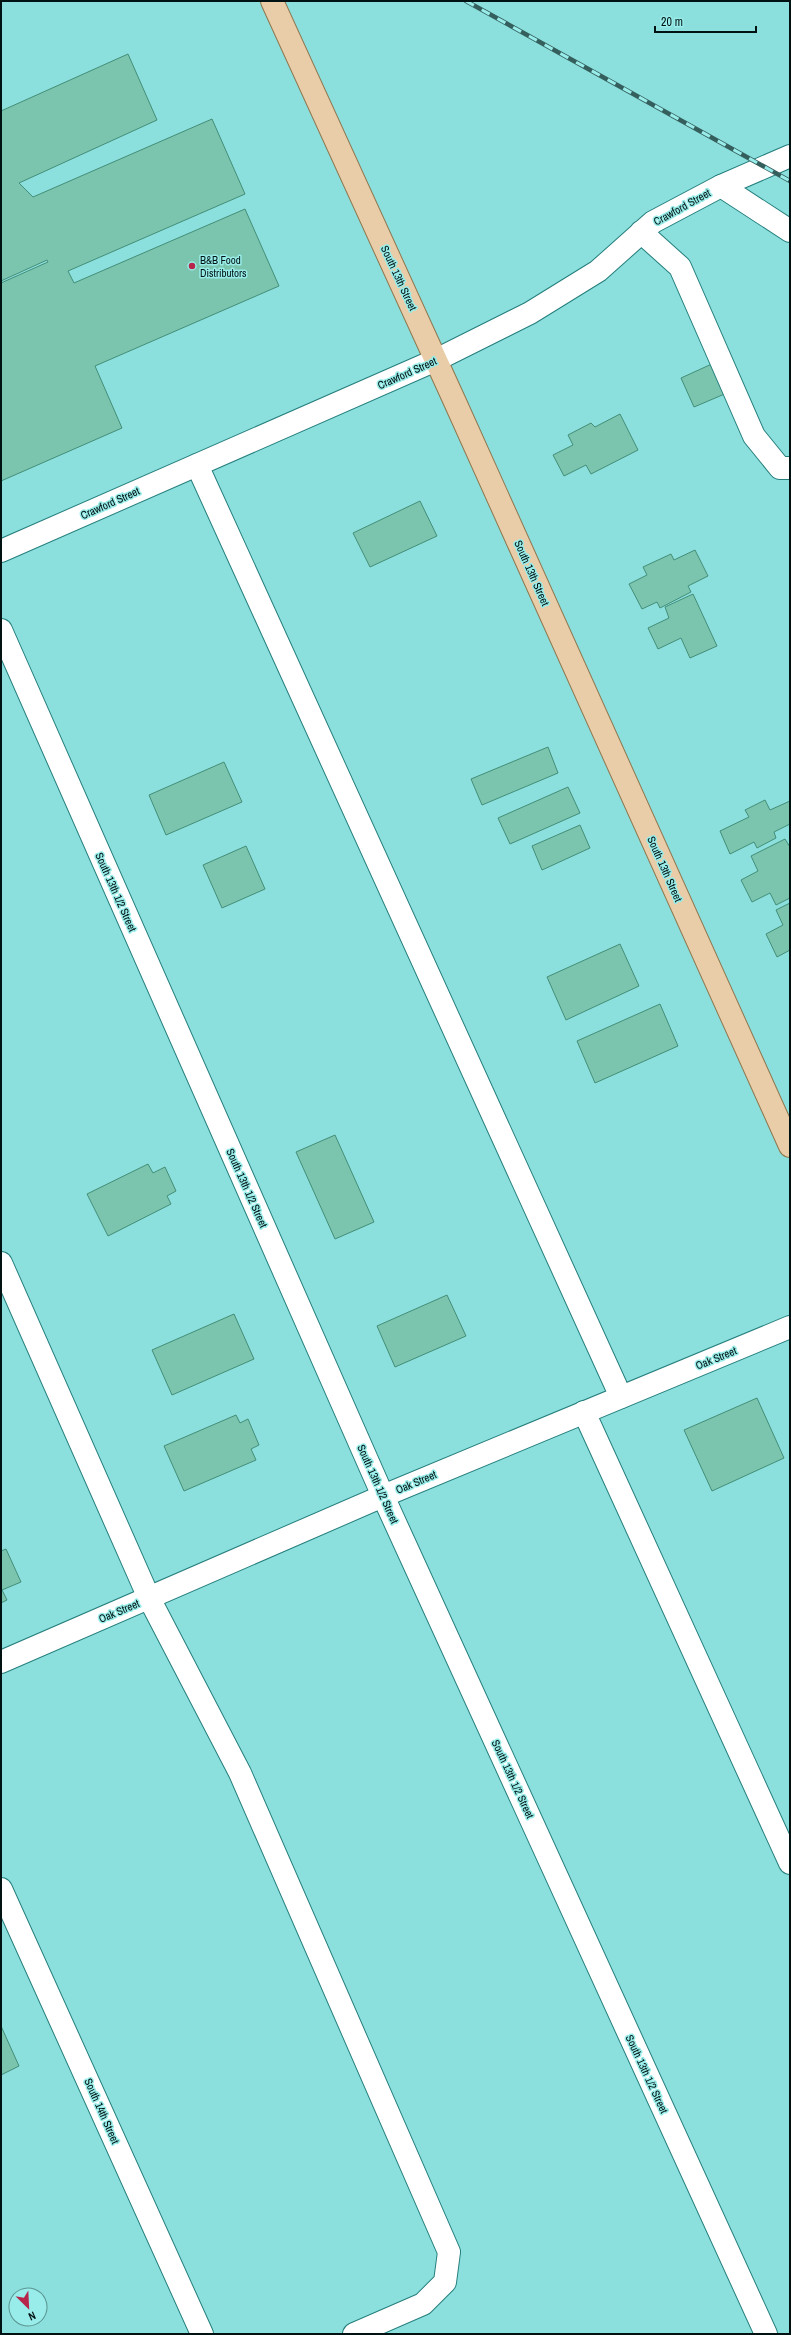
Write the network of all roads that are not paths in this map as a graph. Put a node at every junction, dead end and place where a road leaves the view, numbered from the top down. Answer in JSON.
{"nodes":[{"id":1,"x":272,"y":1,"type":"edge"},
{"id":2,"x":790,"y":156,"type":"edge"},
{"id":3,"x":720,"y":186,"type":"junction"},
{"id":4,"x":790,"y":231,"type":"edge"},
{"id":5,"x":642,"y":232,"type":"junction"},
{"id":6,"x":436,"y":360,"type":"junction"},
{"id":7,"x":197,"y":465,"type":"junction"},
{"id":8,"x":790,"y":468,"type":"edge"},
{"id":9,"x":1,"y":551,"type":"edge"},
{"id":10,"x":1,"y":630,"type":"edge"},
{"id":11,"x":790,"y":1146,"type":"edge"},
{"id":12,"x":1,"y":1263,"type":"edge"},
{"id":13,"x":790,"y":1327,"type":"edge"},
{"id":14,"x":621,"y":1397,"type":"junction"},
{"id":15,"x":584,"y":1412,"type":"junction"},
{"id":16,"x":383,"y":1496,"type":"junction"},
{"id":17,"x":149,"y":1598,"type":"junction"},
{"id":18,"x":1,"y":1662,"type":"edge"},
{"id":19,"x":790,"y":1863,"type":"edge"},
{"id":20,"x":1,"y":1889,"type":"edge"},
{"id":21,"x":202,"y":2334,"type":"edge"},
{"id":22,"x":354,"y":2334,"type":"edge"},
{"id":23,"x":766,"y":2334,"type":"edge"}],
"edges":[{"from":1,"to":6,"type":"main road","name":"South 13th Street"},
{"from":2,"to":3,"type":"street","name":"Crawford Street"},
{"from":3,"to":4,"type":"street"},
{"from":3,"to":5,"type":"street","name":"Crawford Street"},
{"from":5,"to":6,"type":"street","name":"Crawford Street"},
{"from":5,"to":8,"type":"street"},
{"from":6,"to":7,"type":"street","name":"Crawford Street"},
{"from":6,"to":11,"type":"main road","name":"South 13th Street"},
{"from":7,"to":9,"type":"street","name":"Crawford Street"},
{"from":7,"to":14,"type":"street"},
{"from":10,"to":16,"type":"street","name":"South 13th 1/2 Street"},
{"from":12,"to":17,"type":"street"},
{"from":13,"to":14,"type":"street","name":"Oak Street"},
{"from":14,"to":15,"type":"street","name":"Oak Street"},
{"from":15,"to":16,"type":"street","name":"Oak Street"},
{"from":15,"to":19,"type":"street"},
{"from":16,"to":17,"type":"street","name":"Oak Street"},
{"from":16,"to":23,"type":"street","name":"South 13th 1/2 Street"},
{"from":17,"to":18,"type":"street","name":"Oak Street"},
{"from":17,"to":22,"type":"street"},
{"from":20,"to":21,"type":"street","name":"South 14th Street"}]}
